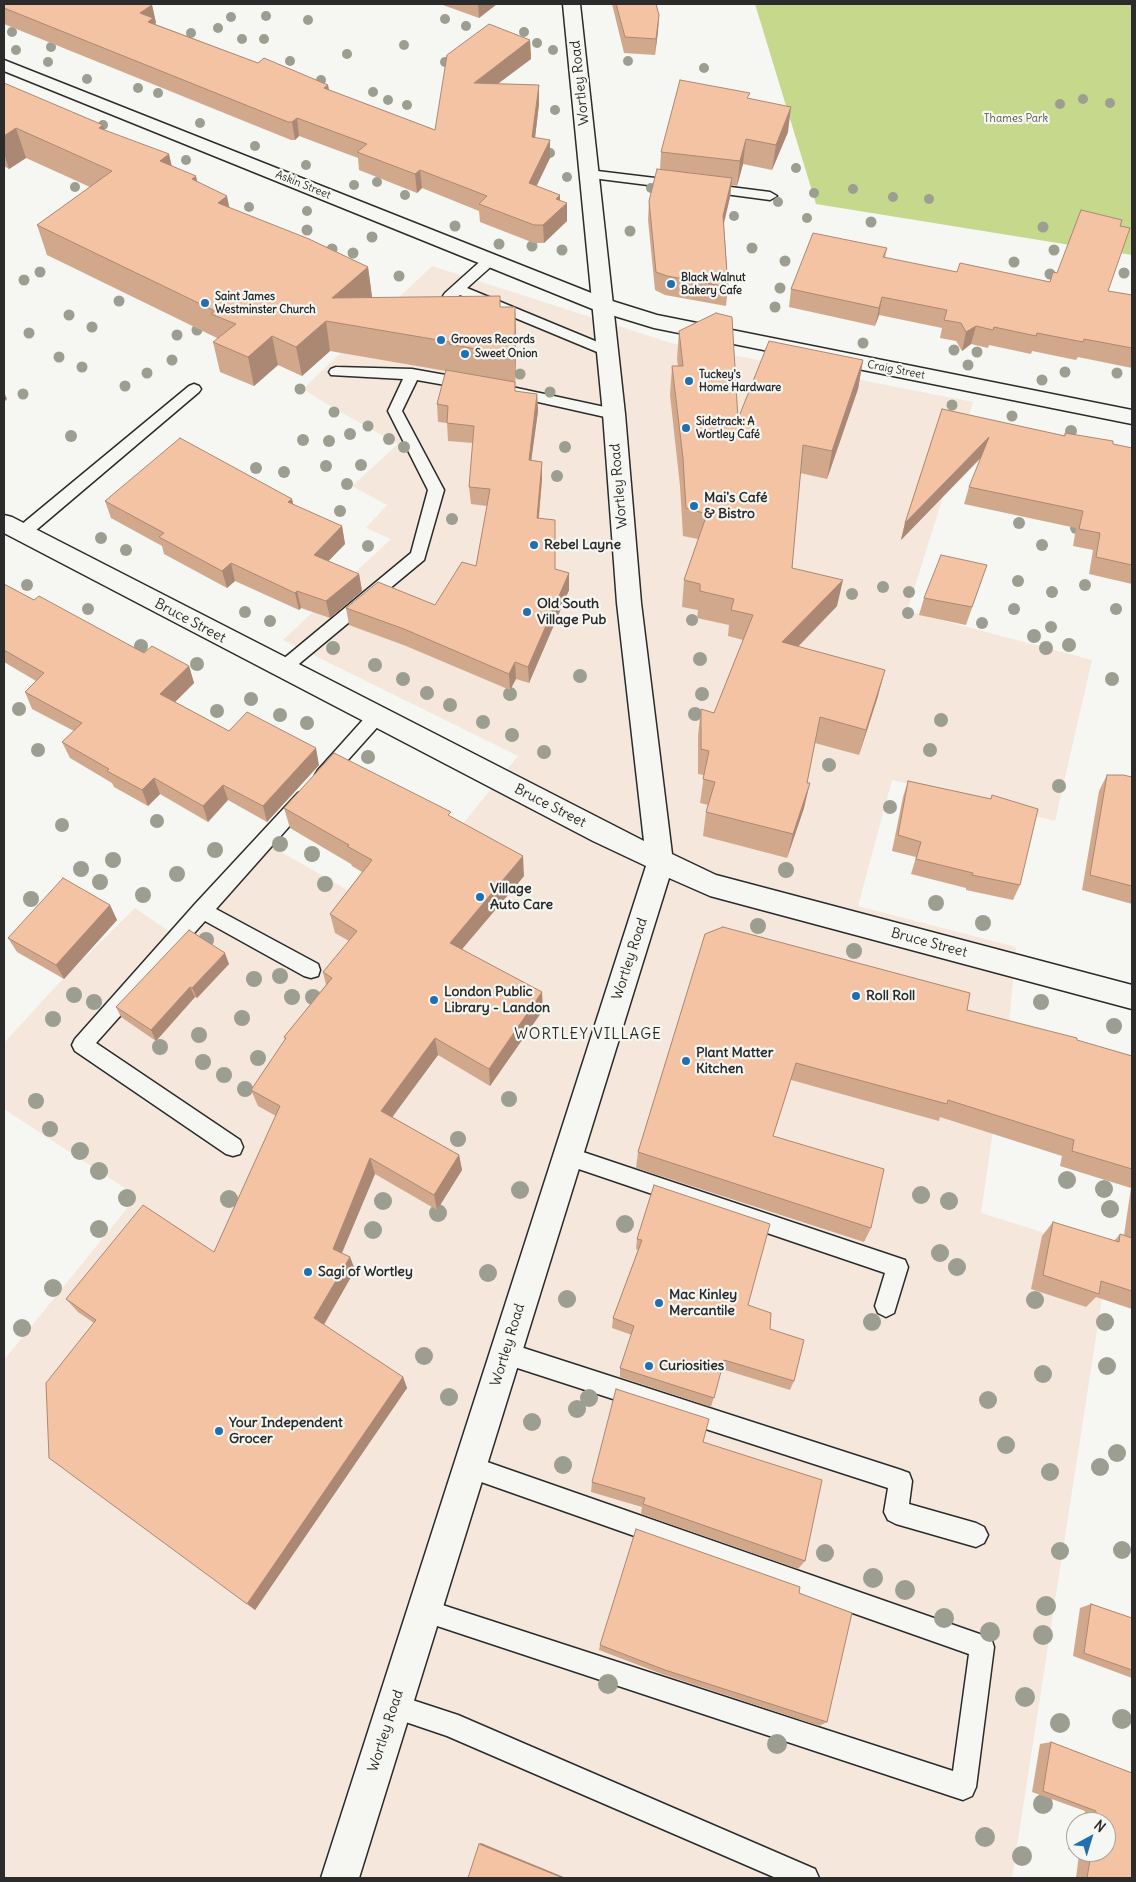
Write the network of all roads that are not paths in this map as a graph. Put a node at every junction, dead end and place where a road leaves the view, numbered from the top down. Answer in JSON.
{"nodes":[{"id":1,"x":571,"y":4,"type":"edge"},
{"id":2,"x":4,"y":65,"type":"edge"},
{"id":3,"x":589,"y":174,"type":"junction"},
{"id":4,"x":770,"y":196,"type":"dead end"},
{"id":5,"x":490,"y":260,"type":"junction"},
{"id":6,"x":458,"y":289,"type":"junction"},
{"id":7,"x":602,"y":305,"type":"junction"},
{"id":8,"x":437,"y":306,"type":"edge"},
{"id":9,"x":607,"y":351,"type":"junction"},
{"id":10,"x":336,"y":372,"type":"dead end"},
{"id":11,"x":412,"y":374,"type":"junction"},
{"id":12,"x":194,"y":389,"type":"dead end"},
{"id":13,"x":614,"y":414,"type":"junction"},
{"id":14,"x":1132,"y":417,"type":"edge"},
{"id":15,"x":13,"y":528,"type":"edge"},
{"id":16,"x":282,"y":669,"type":"junction"},
{"id":17,"x":376,"y":717,"type":"junction"},
{"id":18,"x":660,"y":863,"type":"junction"},
{"id":19,"x":202,"y":910,"type":"junction"},
{"id":20,"x":311,"y":970,"type":"dead end"},
{"id":21,"x":1132,"y":997,"type":"edge"},
{"id":22,"x":233,"y":1147,"type":"dead end"},
{"id":23,"x":568,"y":1156,"type":"junction"},
{"id":24,"x":886,"y":1306,"type":"dead end"},
{"id":25,"x":505,"y":1353,"type":"junction"},
{"id":26,"x":470,"y":1467,"type":"junction"},
{"id":27,"x":976,"y":1535,"type":"dead end"},
{"id":28,"x":424,"y":1611,"type":"junction"},
{"id":29,"x":394,"y":1706,"type":"junction"},
{"id":30,"x":340,"y":1878,"type":"edge"},
{"id":31,"x":806,"y":1878,"type":"edge"}],
"edges":[{"from":1,"to":3,"type":"street","name":"Wortley Road"},
{"from":2,"to":5,"type":"street","name":"Askin Street"},
{"from":3,"to":4,"type":"lane"},
{"from":3,"to":7,"type":"street","name":"Wortley Road"},
{"from":5,"to":6,"type":"lane"},
{"from":5,"to":7,"type":"street","name":"Askin Street"},
{"from":6,"to":8,"type":"lane"},
{"from":6,"to":9,"type":"lane"},
{"from":7,"to":9,"type":"street","name":"Wortley Road"},
{"from":7,"to":14,"type":"street","name":"Craig Street"},
{"from":9,"to":13,"type":"street","name":"Wortley Road"},
{"from":10,"to":11,"type":"lane"},
{"from":11,"to":13,"type":"lane"},
{"from":11,"to":16,"type":"lane"},
{"from":12,"to":15,"type":"lane"},
{"from":13,"to":18,"type":"street","name":"Wortley Road"},
{"from":15,"to":16,"type":"street","name":"Bruce Street"},
{"from":16,"to":17,"type":"street","name":"Bruce Street"},
{"from":17,"to":18,"type":"street","name":"Bruce Street"},
{"from":17,"to":19,"type":"lane"},
{"from":18,"to":21,"type":"street","name":"Bruce Street"},
{"from":18,"to":23,"type":"street","name":"Wortley Road"},
{"from":19,"to":20,"type":"lane"},
{"from":19,"to":22,"type":"lane"},
{"from":23,"to":24,"type":"lane"},
{"from":23,"to":25,"type":"street","name":"Wortley Road"},
{"from":25,"to":26,"type":"street","name":"Wortley Road"},
{"from":25,"to":27,"type":"lane"},
{"from":26,"to":28,"type":"street","name":"Wortley Road"},
{"from":26,"to":28,"type":"lane"},
{"from":28,"to":29,"type":"street","name":"Wortley Road"},
{"from":29,"to":30,"type":"street","name":"Wortley Road"},
{"from":29,"to":31,"type":"lane"}]}
